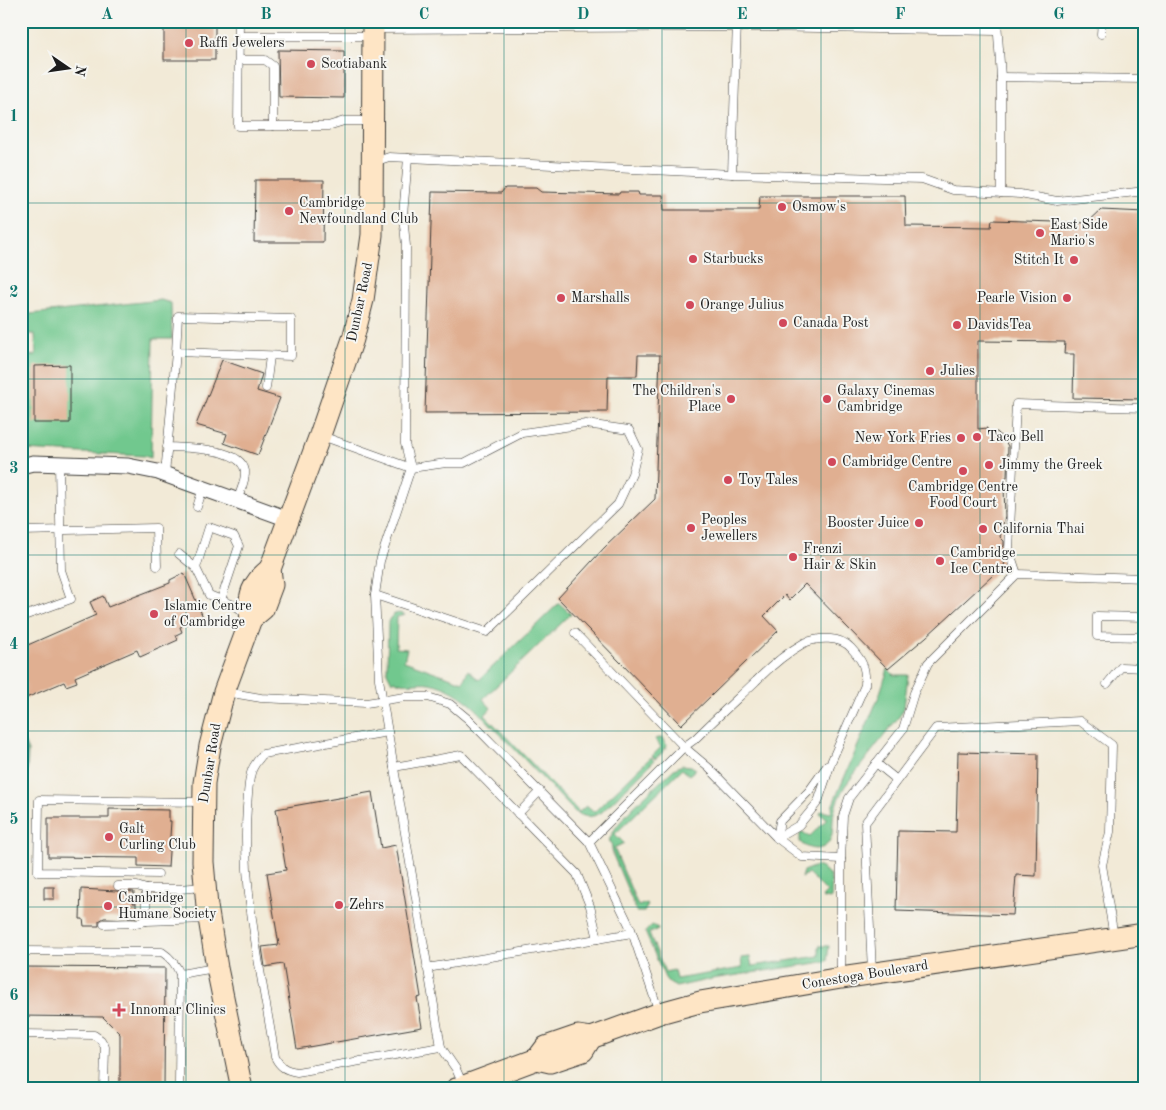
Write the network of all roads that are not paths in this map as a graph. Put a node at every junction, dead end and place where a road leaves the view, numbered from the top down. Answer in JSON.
{"nodes":[{"id":1,"x":239,"y":21,"type":"edge"},
{"id":2,"x":997,"y":21,"type":"edge"},
{"id":3,"x":1102,"y":21,"type":"edge"},
{"id":4,"x":737,"y":24,"type":"edge"},
{"id":5,"x":860,"y":25,"type":"edge"},
{"id":6,"x":373,"y":29,"type":"edge"},
{"id":7,"x":997,"y":31,"type":"junction"},
{"id":8,"x":1102,"y":34,"type":"dead end"},
{"id":9,"x":239,"y":36,"type":"junction"},
{"id":10,"x":239,"y":60,"type":"junction"},
{"id":11,"x":1001,"y":77,"type":"junction"},
{"id":12,"x":1145,"y":79,"type":"edge"},
{"id":13,"x":373,"y":121,"type":"junction"},
{"id":14,"x":273,"y":126,"type":"junction"},
{"id":15,"x":408,"y":158,"type":"junction"},
{"id":16,"x":372,"y":162,"type":"junction"},
{"id":17,"x":732,"y":174,"type":"junction"},
{"id":18,"x":1145,"y":191,"type":"edge"},
{"id":19,"x":1001,"y":193,"type":"junction"},
{"id":20,"x":176,"y":352,"type":"junction"},
{"id":21,"x":270,"y":356,"type":"junction"},
{"id":22,"x":266,"y":388,"type":"dead end"},
{"id":23,"x":1145,"y":408,"type":"edge"},
{"id":24,"x":320,"y":435,"type":"junction"},
{"id":25,"x":167,"y":447,"type":"junction"},
{"id":26,"x":59,"y":464,"type":"junction"},
{"id":27,"x":21,"y":466,"type":"edge"},
{"id":28,"x":411,"y":468,"type":"junction"},
{"id":29,"x":165,"y":474,"type":"junction"},
{"id":30,"x":203,"y":488,"type":"junction"},
{"id":31,"x":237,"y":500,"type":"junction"},
{"id":32,"x":197,"y":507,"type":"dead end"},
{"id":33,"x":288,"y":519,"type":"junction"},
{"id":34,"x":60,"y":530,"type":"junction"},
{"id":35,"x":21,"y":531,"type":"edge"},
{"id":36,"x":179,"y":554,"type":"dead end"},
{"id":37,"x":157,"y":566,"type":"dead end"},
{"id":38,"x":196,"y":568,"type":"junction"},
{"id":39,"x":1017,"y":574,"type":"junction"},
{"id":40,"x":1145,"y":578,"type":"edge"},
{"id":41,"x":375,"y":595,"type":"junction"},
{"id":42,"x":221,"y":600,"type":"junction"},
{"id":43,"x":21,"y":617,"type":"edge"},
{"id":44,"x":1145,"y":617,"type":"edge"},
{"id":45,"x":251,"y":619,"type":"junction"},
{"id":46,"x":575,"y":633,"type":"dead end"},
{"id":47,"x":1145,"y":668,"type":"edge"},
{"id":48,"x":1107,"y":684,"type":"dead end"},
{"id":49,"x":224,"y":692,"type":"junction"},
{"id":50,"x":382,"y":701,"type":"junction"},
{"id":51,"x":388,"y":732,"type":"junction"},
{"id":52,"x":684,"y":747,"type":"junction"},
{"id":53,"x":832,"y":760,"type":"junction"},
{"id":54,"x":876,"y":763,"type":"junction"},
{"id":55,"x":394,"y":767,"type":"junction"},
{"id":56,"x":897,"y":780,"type":"junction"},
{"id":57,"x":540,"y":791,"type":"junction"},
{"id":58,"x":203,"y":802,"type":"junction"},
{"id":59,"x":518,"y":814,"type":"junction"},
{"id":60,"x":777,"y":838,"type":"junction"},
{"id":61,"x":589,"y":842,"type":"junction"},
{"id":62,"x":841,"y":859,"type":"junction"},
{"id":63,"x":158,"y":874,"type":"dead end"},
{"id":64,"x":118,"y":886,"type":"dead end"},
{"id":65,"x":205,"y":887,"type":"junction"},
{"id":66,"x":146,"y":890,"type":"junction"},
{"id":67,"x":209,"y":918,"type":"junction"},
{"id":68,"x":146,"y":921,"type":"junction"},
{"id":69,"x":104,"y":924,"type":"dead end"},
{"id":70,"x":632,"y":933,"type":"junction"},
{"id":71,"x":1145,"y":934,"type":"edge"},
{"id":72,"x":1114,"y":938,"type":"junction"},
{"id":73,"x":598,"y":939,"type":"junction"},
{"id":74,"x":21,"y":951,"type":"edge"},
{"id":75,"x":218,"y":968,"type":"junction"},
{"id":76,"x":427,"y":968,"type":"junction"},
{"id":77,"x":872,"y":973,"type":"junction"},
{"id":78,"x":180,"y":974,"type":"junction"},
{"id":79,"x":841,"y":978,"type":"junction"},
{"id":80,"x":660,"y":1013,"type":"junction"},
{"id":81,"x":21,"y":1034,"type":"edge"},
{"id":82,"x":441,"y":1047,"type":"junction"},
{"id":83,"x":462,"y":1088,"type":"edge"},
{"id":84,"x":104,"y":1089,"type":"edge"},
{"id":85,"x":177,"y":1089,"type":"edge"},
{"id":86,"x":242,"y":1089,"type":"edge"}],
"edges":[{"from":1,"to":9,"type":"lane"},
{"from":2,"to":7,"type":"lane"},
{"from":3,"to":8,"type":"lane"},
{"from":4,"to":5,"type":"lane"},
{"from":4,"to":6,"type":"lane"},
{"from":4,"to":17,"type":"lane"},
{"from":5,"to":7,"type":"lane"},
{"from":6,"to":9,"type":"lane"},
{"from":6,"to":13,"type":"street","name":"Dunbar Road"},
{"from":7,"to":11,"type":"lane"},
{"from":9,"to":10,"type":"lane"},
{"from":10,"to":14,"type":"lane"},
{"from":10,"to":14,"type":"lane"},
{"from":11,"to":12,"type":"lane"},
{"from":11,"to":19,"type":"lane"},
{"from":13,"to":14,"type":"lane"},
{"from":13,"to":16,"type":"street","name":"Dunbar Road"},
{"from":15,"to":16,"type":"lane"},
{"from":15,"to":17,"type":"lane"},
{"from":15,"to":28,"type":"lane"},
{"from":16,"to":24,"type":"street","name":"Dunbar Road"},
{"from":17,"to":19,"type":"lane"},
{"from":18,"to":19,"type":"lane"},
{"from":20,"to":21,"type":"lane"},
{"from":20,"to":21,"type":"lane"},
{"from":20,"to":25,"type":"lane"},
{"from":21,"to":22,"type":"lane"},
{"from":23,"to":39,"type":"lane"},
{"from":24,"to":28,"type":"lane"},
{"from":24,"to":33,"type":"street","name":"Dunbar Road"},
{"from":25,"to":29,"type":"lane"},
{"from":25,"to":31,"type":"lane"},
{"from":26,"to":27,"type":"street"},
{"from":26,"to":29,"type":"street"},
{"from":26,"to":34,"type":"lane"},
{"from":28,"to":41,"type":"lane"},
{"from":28,"to":41,"type":"lane"},
{"from":29,"to":30,"type":"street"},
{"from":30,"to":31,"type":"street"},
{"from":30,"to":32,"type":"lane"},
{"from":31,"to":33,"type":"street"},
{"from":33,"to":45,"type":"street","name":"Dunbar Road"},
{"from":34,"to":35,"type":"lane"},
{"from":34,"to":37,"type":"lane"},
{"from":34,"to":43,"type":"lane"},
{"from":36,"to":38,"type":"lane"},
{"from":38,"to":42,"type":"lane"},
{"from":38,"to":42,"type":"lane"},
{"from":39,"to":40,"type":"lane"},
{"from":39,"to":54,"type":"lane"},
{"from":41,"to":50,"type":"lane"},
{"from":42,"to":45,"type":"lane"},
{"from":44,"to":44,"type":"lane"},
{"from":45,"to":49,"type":"street","name":"Dunbar Road"},
{"from":46,"to":52,"type":"lane"},
{"from":47,"to":48,"type":"lane"},
{"from":49,"to":50,"type":"lane"},
{"from":49,"to":58,"type":"street","name":"Dunbar Road"},
{"from":50,"to":51,"type":"lane"},
{"from":50,"to":57,"type":"lane"},
{"from":51,"to":55,"type":"lane"},
{"from":51,"to":82,"type":"lane"},
{"from":52,"to":53,"type":"lane"},
{"from":52,"to":60,"type":"lane"},
{"from":52,"to":61,"type":"lane"},
{"from":53,"to":60,"type":"lane"},
{"from":53,"to":60,"type":"lane"},
{"from":54,"to":56,"type":"lane"},
{"from":54,"to":62,"type":"lane"},
{"from":55,"to":59,"type":"lane"},
{"from":55,"to":76,"type":"lane"},
{"from":56,"to":72,"type":"lane"},
{"from":56,"to":77,"type":"lane"},
{"from":57,"to":59,"type":"lane"},
{"from":57,"to":61,"type":"lane"},
{"from":58,"to":63,"type":"lane"},
{"from":58,"to":65,"type":"street","name":"Dunbar Road"},
{"from":59,"to":73,"type":"lane"},
{"from":60,"to":62,"type":"lane"},
{"from":61,"to":70,"type":"lane"},
{"from":62,"to":79,"type":"lane"},
{"from":64,"to":66,"type":"lane"},
{"from":65,"to":66,"type":"lane"},
{"from":65,"to":67,"type":"street","name":"Dunbar Road"},
{"from":66,"to":68,"type":"lane"},
{"from":67,"to":68,"type":"lane"},
{"from":67,"to":75,"type":"street","name":"Dunbar Road"},
{"from":68,"to":69,"type":"lane"},
{"from":70,"to":73,"type":"lane"},
{"from":70,"to":80,"type":"lane"},
{"from":71,"to":72,"type":"street","name":"Conestoga Boulevard"},
{"from":72,"to":77,"type":"street","name":"Conestoga Boulevard"},
{"from":73,"to":76,"type":"lane"},
{"from":74,"to":78,"type":"lane"},
{"from":75,"to":78,"type":"lane"},
{"from":75,"to":86,"type":"street","name":"Dunbar Road"},
{"from":76,"to":82,"type":"lane"},
{"from":77,"to":79,"type":"street","name":"Conestoga Boulevard"},
{"from":78,"to":85,"type":"lane"},
{"from":79,"to":80,"type":"street","name":"Conestoga Boulevard"},
{"from":80,"to":83,"type":"street","name":"Conestoga Boulevard"},
{"from":81,"to":84,"type":"lane"},
{"from":82,"to":83,"type":"lane"}]}
